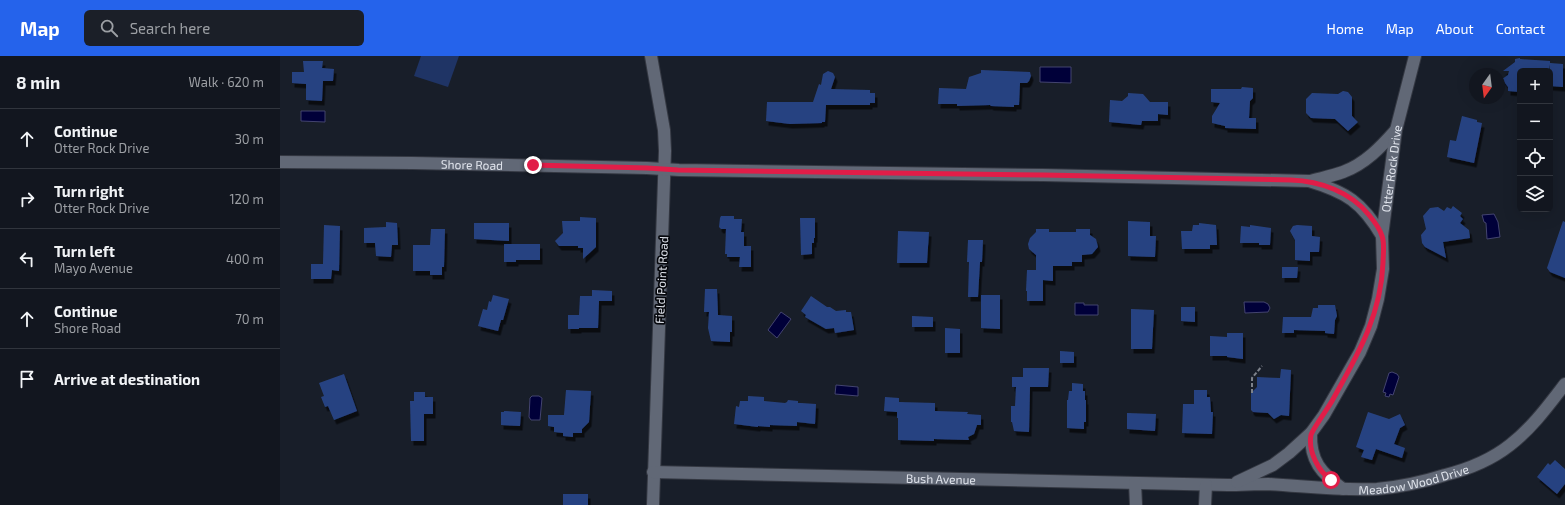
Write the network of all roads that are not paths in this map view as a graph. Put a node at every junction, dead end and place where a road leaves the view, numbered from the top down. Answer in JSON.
{"nodes":[{"id":1,"x":651,"y":56,"type":"edge"},
{"id":2,"x":1415,"y":56,"type":"edge"},
{"id":3,"x":1396,"y":130,"type":"junction"},
{"id":4,"x":280,"y":162,"type":"edge"},
{"id":5,"x":665,"y":169,"type":"junction"},
{"id":6,"x":1309,"y":181,"type":"junction"},
{"id":7,"x":1382,"y":236,"type":"junction"},
{"id":8,"x":1565,"y":384,"type":"edge"},
{"id":9,"x":1311,"y":433,"type":"junction"},
{"id":10,"x":653,"y":472,"type":"junction"},
{"id":11,"x":1135,"y":483,"type":"junction"},
{"id":12,"x":1206,"y":485,"type":"junction"},
{"id":13,"x":1228,"y":485,"type":"junction"},
{"id":14,"x":1343,"y":489,"type":"junction"},
{"id":15,"x":653,"y":505,"type":"edge"},
{"id":16,"x":1136,"y":505,"type":"edge"},
{"id":17,"x":1205,"y":505,"type":"edge"}],
"edges":[{"from":1,"to":5,"type":"street","name":"Field Point Road"},
{"from":2,"to":3,"type":"street","name":"Otter Rock Drive"},
{"from":3,"to":6,"type":"street"},
{"from":3,"to":7,"type":"street","name":"Otter Rock Drive"},
{"from":4,"to":5,"type":"street","name":"Shore Road"},
{"from":5,"to":6,"type":"street","name":"Shore Road"},
{"from":5,"to":10,"type":"street","name":"Field Point Road"},
{"from":6,"to":7,"type":"street"},
{"from":7,"to":9,"type":"street","name":"Otter Rock Drive"},
{"from":8,"to":14,"type":"street","name":"Meadow Wood Drive"},
{"from":9,"to":13,"type":"street","name":"Otter Rock Drive"},
{"from":9,"to":14,"type":"street"},
{"from":10,"to":11,"type":"street","name":"Bush Avenue"},
{"from":10,"to":15,"type":"street","name":"Field Point Road"},
{"from":11,"to":12,"type":"street","name":"Bush Avenue"},
{"from":11,"to":16,"type":"street"},
{"from":12,"to":13,"type":"street","name":"Bush Avenue"},
{"from":12,"to":17,"type":"street"},
{"from":13,"to":14,"type":"street","name":"Meadow Wood Drive"}]}
